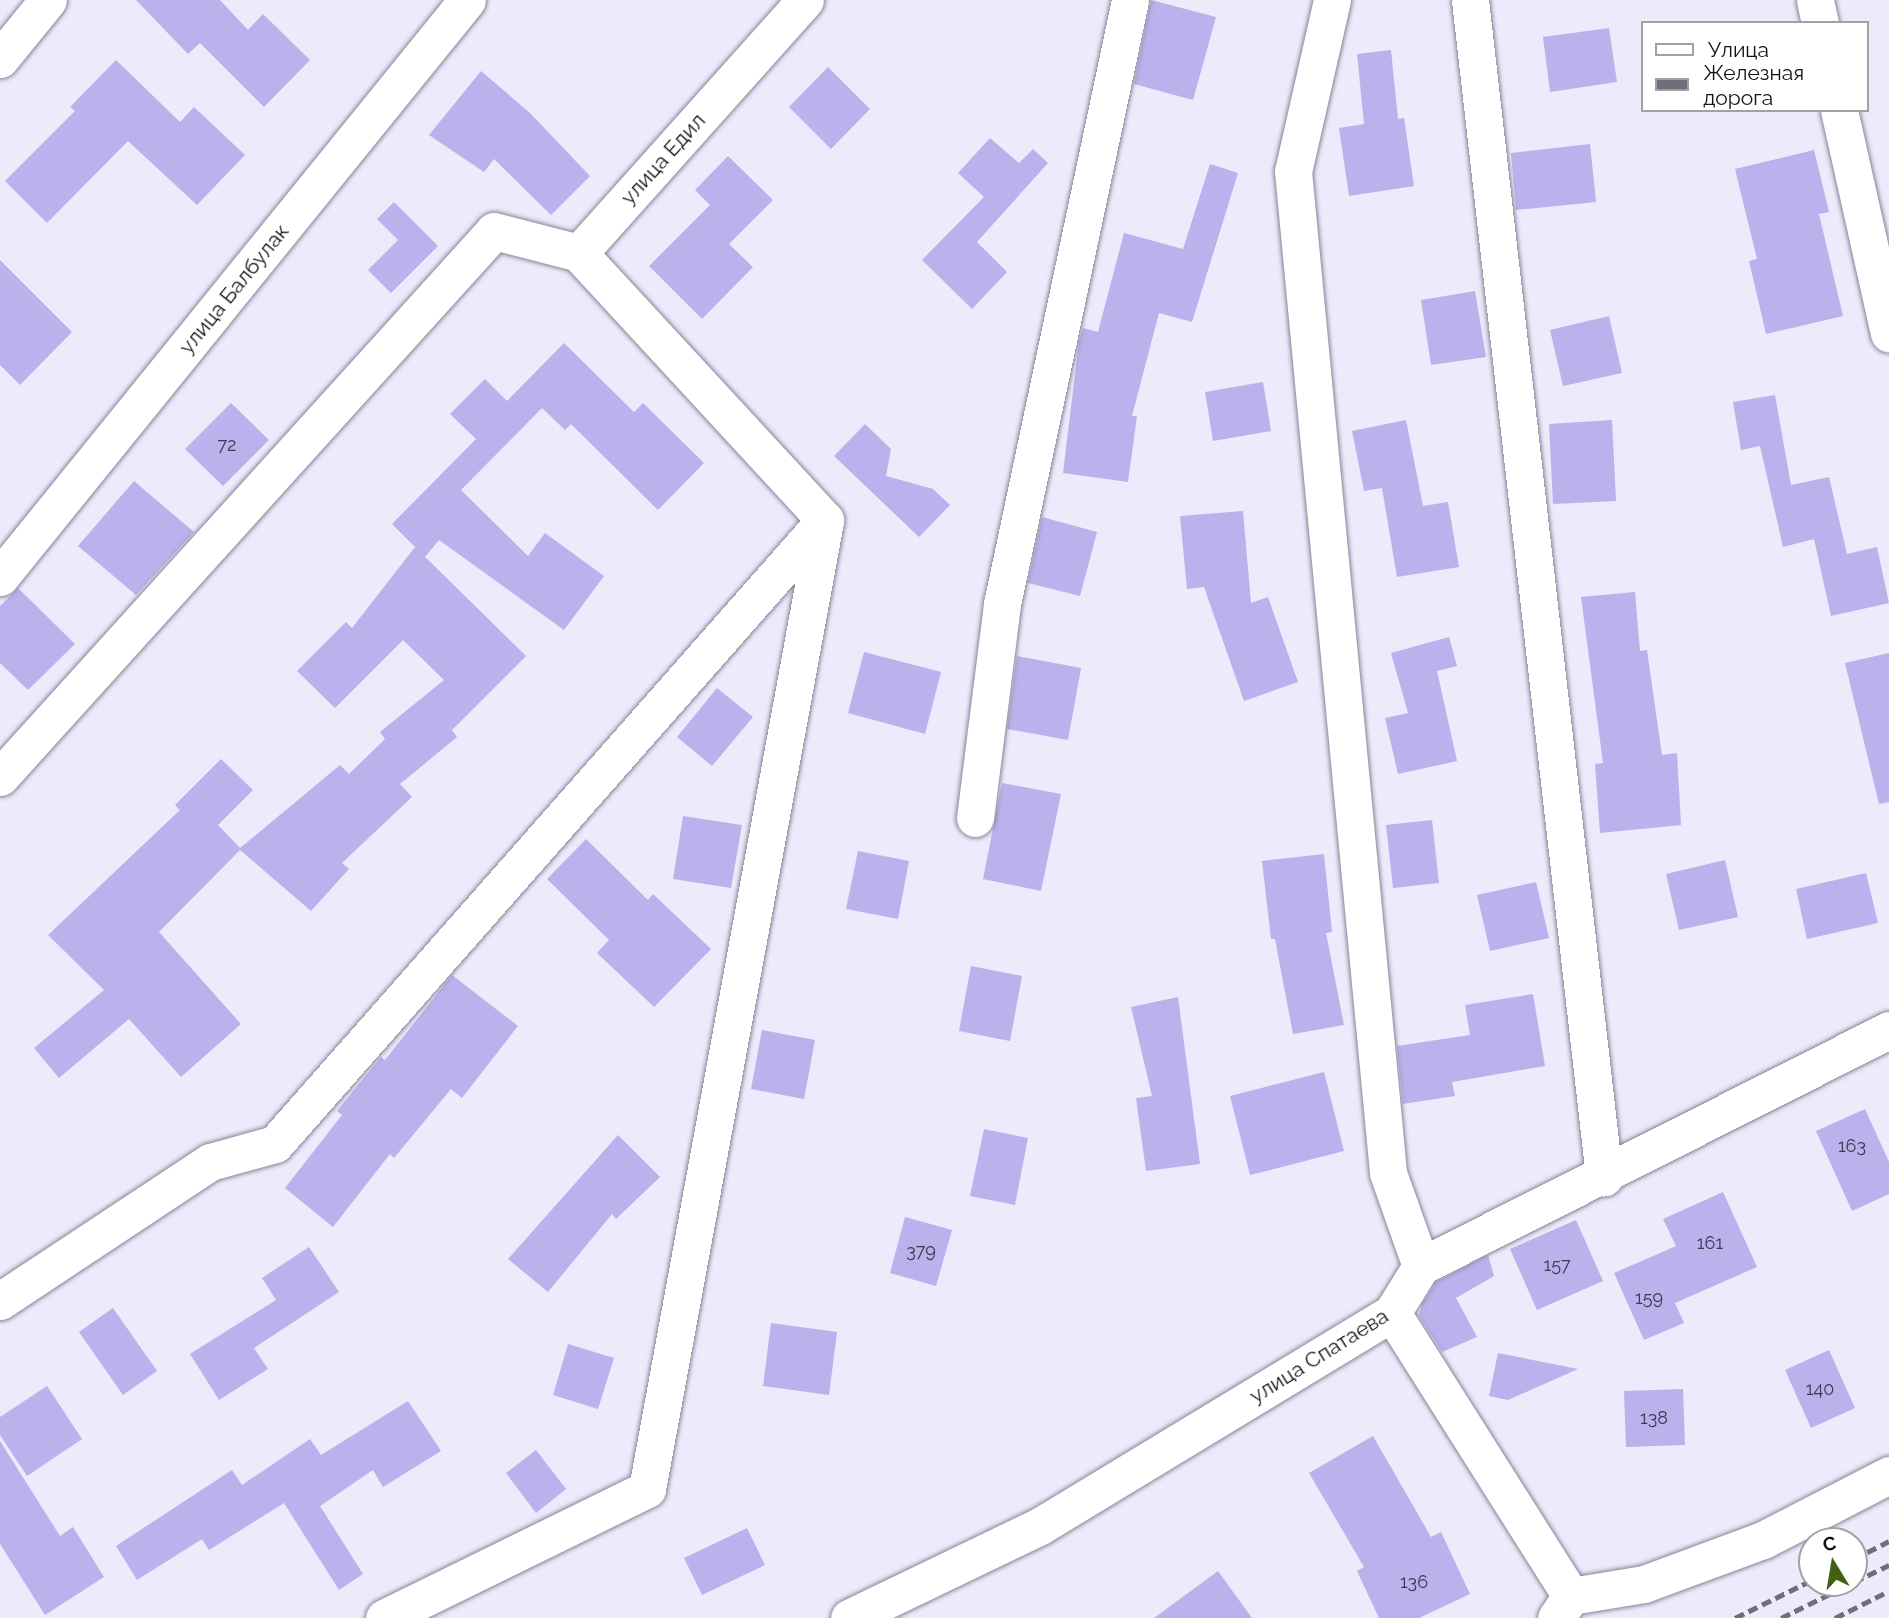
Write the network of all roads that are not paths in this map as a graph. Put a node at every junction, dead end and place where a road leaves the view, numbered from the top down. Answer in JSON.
{"nodes":[{"id":1,"x":48,"y":0,"type":"edge"},
{"id":2,"x":467,"y":0,"type":"edge"},
{"id":3,"x":805,"y":0,"type":"edge"},
{"id":4,"x":1130,"y":0,"type":"edge"},
{"id":5,"x":1332,"y":0,"type":"edge"},
{"id":6,"x":1470,"y":0,"type":"edge"},
{"id":7,"x":1815,"y":0,"type":"edge"},
{"id":8,"x":1820,"y":21,"type":"edge"},
{"id":9,"x":0,"y":59,"type":"edge"},
{"id":10,"x":1839,"y":112,"type":"edge"},
{"id":11,"x":579,"y":253,"type":"junction"},
{"id":12,"x":1889,"y":333,"type":"edge"},
{"id":13,"x":825,"y":520,"type":"junction"},
{"id":14,"x":0,"y":577,"type":"edge"},
{"id":15,"x":0,"y":777,"type":"edge"},
{"id":16,"x":975,"y":818,"type":"dead end"},
{"id":17,"x":1889,"y":1030,"type":"edge"},
{"id":18,"x":1604,"y":1177,"type":"junction"},
{"id":19,"x":1421,"y":1266,"type":"junction"},
{"id":20,"x":0,"y":1301,"type":"edge"},
{"id":21,"x":1392,"y":1313,"type":"junction"},
{"id":22,"x":1889,"y":1475,"type":"edge"},
{"id":23,"x":1563,"y":1607,"type":"edge"},
{"id":24,"x":384,"y":1618,"type":"edge"},
{"id":25,"x":849,"y":1618,"type":"edge"}],
"edges":[{"from":1,"to":9,"type":"street"},
{"from":2,"to":14,"type":"street","name":"улица Балбулак"},
{"from":3,"to":11,"type":"street","name":"улица Едил"},
{"from":4,"to":16,"type":"street"},
{"from":5,"to":19,"type":"street"},
{"from":6,"to":18,"type":"street"},
{"from":7,"to":8,"type":"street"},
{"from":10,"to":12,"type":"street"},
{"from":11,"to":13,"type":"street"},
{"from":11,"to":15,"type":"street"},
{"from":13,"to":20,"type":"street"},
{"from":13,"to":24,"type":"street"},
{"from":17,"to":18,"type":"street"},
{"from":18,"to":19,"type":"street"},
{"from":19,"to":21,"type":"street","name":"улица Спатаева"},
{"from":21,"to":23,"type":"street"},
{"from":21,"to":25,"type":"street","name":"улица Спатаева"},
{"from":22,"to":23,"type":"street"}]}
